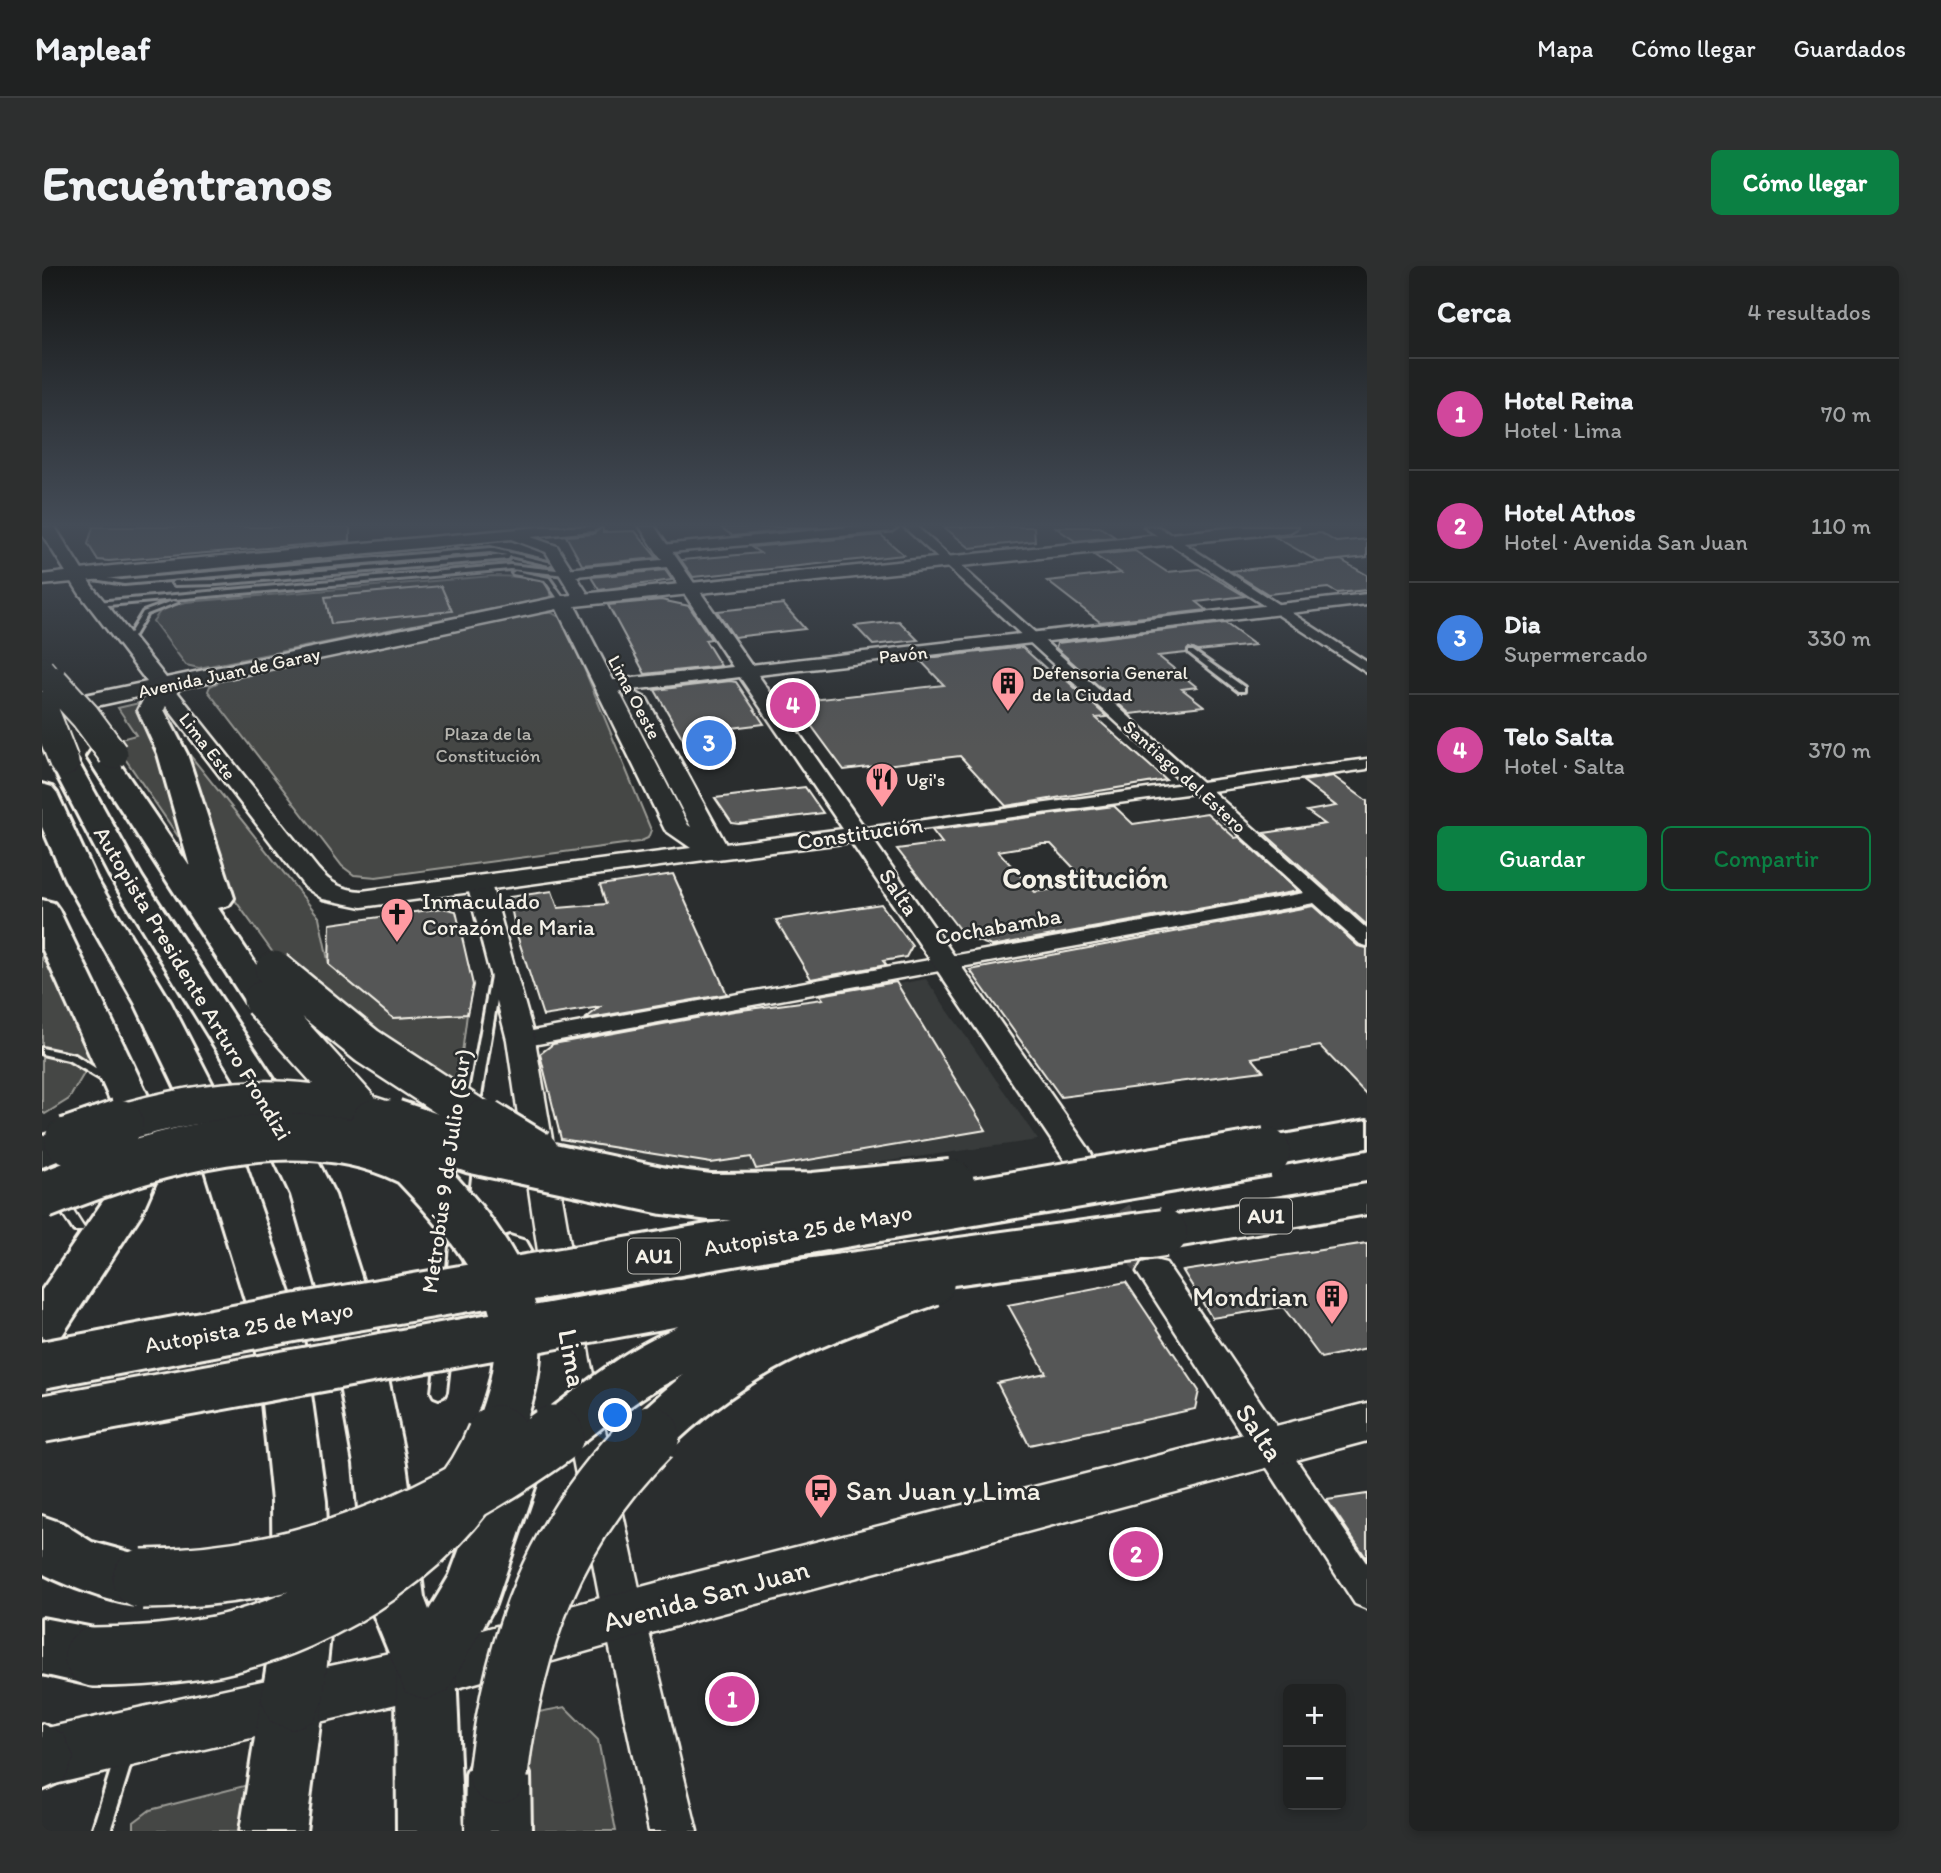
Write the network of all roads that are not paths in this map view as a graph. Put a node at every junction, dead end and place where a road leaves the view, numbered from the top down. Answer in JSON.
{"nodes":[{"id":1,"x":94,"y":600,"type":"edge"},
{"id":2,"x":151,"y":600,"type":"edge"},
{"id":3,"x":186,"y":600,"type":"edge"},
{"id":4,"x":582,"y":600,"type":"edge"},
{"id":5,"x":697,"y":600,"type":"edge"},
{"id":6,"x":989,"y":600,"type":"edge"},
{"id":7,"x":1261,"y":600,"type":"edge"},
{"id":8,"x":1358,"y":600,"type":"edge"},
{"id":9,"x":573,"y":601,"type":"junction"},
{"id":10,"x":97,"y":604,"type":"junction"},
{"id":11,"x":1276,"y":610,"type":"junction"},
{"id":12,"x":604,"y":639,"type":"dead end"},
{"id":13,"x":1031,"y":639,"type":"junction"},
{"id":14,"x":127,"y":643,"type":"junction"},
{"id":15,"x":1191,"y":652,"type":"dead end"},
{"id":16,"x":616,"y":662,"type":"dead end"},
{"id":17,"x":1367,"y":669,"type":"edge"},
{"id":18,"x":747,"y":671,"type":"junction"},
{"id":19,"x":617,"y":685,"type":"junction"},
{"id":20,"x":162,"y":686,"type":"junction"},
{"id":21,"x":1241,"y":690,"type":"dead end"},
{"id":22,"x":46,"y":693,"type":"edge"},
{"id":23,"x":107,"y":755,"type":"junction"},
{"id":24,"x":1367,"y":764,"type":"edge"},
{"id":25,"x":1198,"y":788,"type":"junction"},
{"id":26,"x":42,"y":793,"type":"edge"},
{"id":27,"x":678,"y":830,"type":"junction"},
{"id":28,"x":859,"y":834,"type":"junction"},
{"id":29,"x":717,"y":852,"type":"junction"},
{"id":30,"x":652,"y":860,"type":"junction"},
{"id":31,"x":479,"y":884,"type":"junction"},
{"id":32,"x":1320,"y":895,"type":"junction"},
{"id":33,"x":217,"y":898,"type":"junction"},
{"id":34,"x":353,"y":899,"type":"joint"},
{"id":35,"x":42,"y":910,"type":"edge"},
{"id":36,"x":1367,"y":940,"type":"edge"},
{"id":37,"x":499,"y":956,"type":"junction"},
{"id":38,"x":947,"y":962,"type":"junction"},
{"id":39,"x":268,"y":985,"type":"junction"},
{"id":40,"x":521,"y":1040,"type":"junction"},
{"id":41,"x":42,"y":1051,"type":"edge"},
{"id":42,"x":130,"y":1100,"type":"junction"},
{"id":43,"x":470,"y":1128,"type":"dead end"},
{"id":44,"x":1367,"y":1134,"type":"edge"},
{"id":45,"x":42,"y":1136,"type":"edge"},
{"id":46,"x":468,"y":1141,"type":"dead end"},
{"id":47,"x":1267,"y":1152,"type":"junction"},
{"id":48,"x":1077,"y":1155,"type":"tunnel mouth"},
{"id":49,"x":559,"y":1164,"type":"junction"},
{"id":50,"x":45,"y":1178,"type":"edge"},
{"id":51,"x":1367,"y":1199,"type":"edge"},
{"id":52,"x":78,"y":1228,"type":"dead end"},
{"id":53,"x":1159,"y":1252,"type":"junction"},
{"id":54,"x":931,"y":1282,"type":"junction"},
{"id":55,"x":450,"y":1300,"type":"dead end"},
{"id":56,"x":447,"y":1326,"type":"dead end"},
{"id":57,"x":42,"y":1327,"type":"edge"},
{"id":58,"x":572,"y":1360,"type":"junction"},
{"id":59,"x":42,"y":1366,"type":"edge"},
{"id":60,"x":439,"y":1392,"type":"dead end"},
{"id":61,"x":42,"y":1419,"type":"edge"},
{"id":62,"x":1367,"y":1423,"type":"edge"},
{"id":63,"x":530,"y":1429,"type":"junction"},
{"id":64,"x":1271,"y":1448,"type":"junction"},
{"id":65,"x":42,"y":1541,"type":"edge"},
{"id":66,"x":1367,"y":1593,"type":"edge"},
{"id":67,"x":624,"y":1616,"type":"junction"},
{"id":68,"x":42,"y":1646,"type":"edge"},
{"id":69,"x":426,"y":1671,"type":"junction"},
{"id":70,"x":292,"y":1700,"type":"junction"},
{"id":71,"x":130,"y":1738,"type":"junction"},
{"id":72,"x":42,"y":1757,"type":"edge"},
{"id":73,"x":498,"y":1803,"type":"edge"},
{"id":74,"x":101,"y":1831,"type":"edge"},
{"id":75,"x":273,"y":1831,"type":"edge"},
{"id":76,"x":430,"y":1831,"type":"edge"},
{"id":77,"x":673,"y":1831,"type":"edge"}],
"edges":[{"from":1,"to":10,"type":"main road","name":"Lima Este"},
{"from":2,"to":10,"type":"lane"},
{"from":3,"to":14,"type":"lane"},
{"from":4,"to":9,"type":"main road","name":"Avenida Juan de Garay"},
{"from":5,"to":18,"type":"street","name":"Salta"},
{"from":6,"to":13,"type":"street","name":"Santiago del Estero"},
{"from":7,"to":11,"type":"street"},
{"from":8,"to":11,"type":"street","name":"Pavón"},
{"from":9,"to":12,"type":"main road","name":"Lima Oeste"},
{"from":9,"to":19,"type":"main road","name":"Lima Oeste"},
{"from":9,"to":20,"type":"main road","name":"Avenida Juan de Garay"},
{"from":10,"to":14,"type":"main road","name":"Lima Este"},
{"from":11,"to":13,"type":"street","name":"Pavón"},
{"from":11,"to":17,"type":"street"},
{"from":13,"to":18,"type":"street","name":"Pavón"},
{"from":13,"to":25,"type":"street","name":"Santiago del Estero"},
{"from":14,"to":20,"type":"main road","name":"Lima Este"},
{"from":15,"to":21,"type":"lane"},
{"from":16,"to":19,"type":"main road","name":"Lima Oeste"},
{"from":18,"to":19,"type":"street","name":"Pavón"},
{"from":18,"to":28,"type":"street","name":"Salta"},
{"from":19,"to":27,"type":"main road","name":"Lima Oeste"},
{"from":19,"to":29,"type":"main road","name":"Lima Oeste"},
{"from":20,"to":22,"type":"main road","name":"Avenida Juan de Garay"},
{"from":20,"to":33,"type":"highway"},
{"from":20,"to":34,"type":"main road","name":"Lima Este"},
{"from":22,"to":23,"type":"highway","bridge":true},
{"from":22,"to":69,"type":"highway","name":"Autopista Presidente Arturo Frondizi","bridge":true},
{"from":23,"to":33,"type":"highway"},
{"from":23,"to":39,"type":"highway"},
{"from":24,"to":25,"type":"street","name":"Constitución"},
{"from":25,"to":28,"type":"street","name":"Constitución"},
{"from":25,"to":32,"type":"street","name":"Santiago del Estero"},
{"from":26,"to":70,"type":"highway","name":"Autopista Presidente Arturo Frondizi"},
{"from":27,"to":29,"type":"main road"},
{"from":27,"to":30,"type":"main road"},
{"from":28,"to":29,"type":"street","name":"Constitución"},
{"from":28,"to":38,"type":"street","name":"Salta"},
{"from":29,"to":30,"type":"main road","name":"Constitución"},
{"from":30,"to":31,"type":"main road","name":"Constitución"},
{"from":31,"to":34,"type":"main road","name":"Constitución"},
{"from":31,"to":37,"type":"street","name":"Lima"},
{"from":32,"to":36,"type":"street","name":"Santiago del Estero"},
{"from":32,"to":38,"type":"street","name":"Cochabamba"},
{"from":33,"to":39,"type":"highway"},
{"from":35,"to":42,"type":"highway"},
{"from":37,"to":40,"type":"street","name":"Lima"},
{"from":37,"to":43,"type":"lane","name":"Metrobús 9 de Julio (Sur)"},
{"from":38,"to":40,"type":"street","name":"Cochabamba"},
{"from":38,"to":48,"type":"street","name":"Salta"},
{"from":39,"to":49,"type":"highway","bridge":true},
{"from":39,"to":68,"type":"highway","bridge":true},
{"from":40,"to":58,"type":"street","name":"Lima"},
{"from":41,"to":42,"type":"lane"},
{"from":42,"to":57,"type":"highway"},
{"from":44,"to":47,"type":"highway","name":"Autopista 25 de Mayo","number":"AU1"},
{"from":45,"to":49,"type":"highway","bridge":true},
{"from":46,"to":55,"type":"lane","name":"Metrobús 9 de Julio (Sur)"},
{"from":47,"to":49,"type":"highway","bridge":true},
{"from":47,"to":59,"type":"highway","name":"Autopista 25 de Mayo","number":"AU1","bridge":true},
{"from":49,"to":50,"type":"highway","bridge":true},
{"from":50,"to":52,"type":"lane"},
{"from":50,"to":63,"type":"highway","bridge":true},
{"from":51,"to":53,"type":"highway","number":"AU1"},
{"from":53,"to":54,"type":"highway","bridge":true},
{"from":53,"to":61,"type":"highway","number":"AU1","bridge":true},
{"from":53,"to":64,"type":"street","name":"Salta"},
{"from":54,"to":65,"type":"highway","bridge":true},
{"from":54,"to":73,"type":"highway","bridge":true},
{"from":56,"to":60,"type":"lane","name":"Metrobús 9 de Julio (Sur)"},
{"from":58,"to":63,"type":"highway"},
{"from":58,"to":67,"type":"street","name":"Lima"},
{"from":62,"to":64,"type":"main road","name":"Avenida San Juan"},
{"from":63,"to":69,"type":"highway"},
{"from":64,"to":66,"type":"street","name":"Salta"},
{"from":64,"to":67,"type":"main road","name":"Avenida San Juan"},
{"from":67,"to":69,"type":"main road","name":"Avenida San Juan"},
{"from":67,"to":77,"type":"street","name":"Lima"},
{"from":69,"to":70,"type":"main road","name":"Avenida San Juan"},
{"from":69,"to":76,"type":"highway"},
{"from":70,"to":71,"type":"main road","name":"Avenida San Juan"},
{"from":70,"to":75,"type":"highway","name":"Autopista Presidente Arturo Frondizi"},
{"from":71,"to":72,"type":"main road","name":"Avenida San Juan"},
{"from":71,"to":74,"type":"lane"}]}
